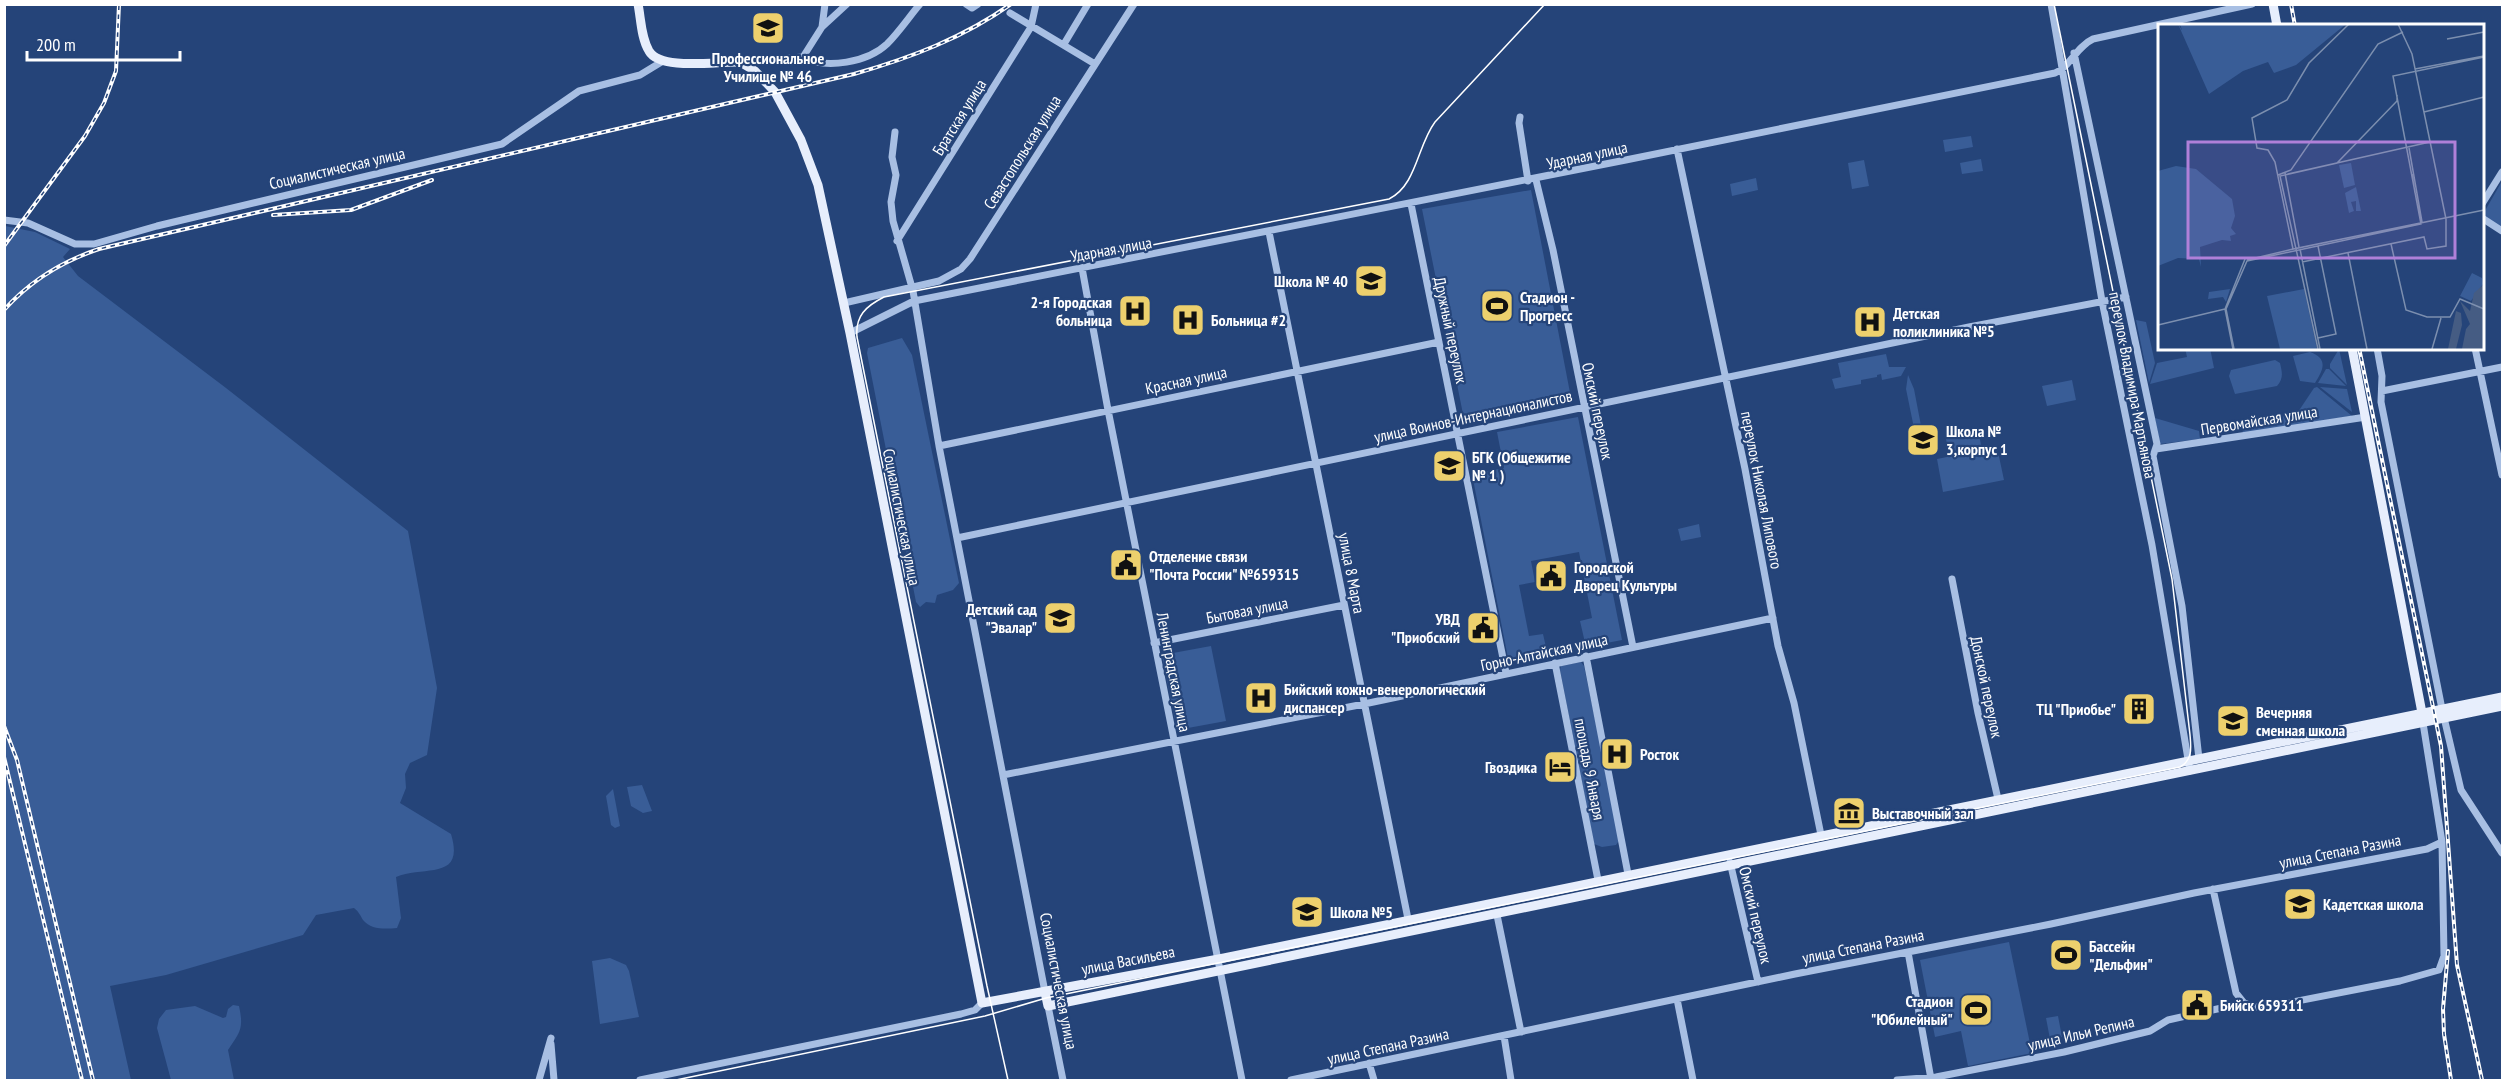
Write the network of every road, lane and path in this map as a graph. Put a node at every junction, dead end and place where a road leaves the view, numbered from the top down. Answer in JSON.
{"nodes":[{"id":1,"x":638,"y":4,"type":"edge"},
{"id":2,"x":825,"y":4,"type":"edge"},
{"id":3,"x":847,"y":4,"type":"edge"},
{"id":4,"x":920,"y":4,"type":"edge"},
{"id":5,"x":966,"y":4,"type":"edge"},
{"id":6,"x":978,"y":4,"type":"edge"},
{"id":7,"x":1036,"y":4,"type":"edge"},
{"id":8,"x":1088,"y":4,"type":"edge"},
{"id":9,"x":1134,"y":4,"type":"edge"},
{"id":10,"x":2051,"y":4,"type":"edge"},
{"id":11,"x":2252,"y":4,"type":"edge"},
{"id":12,"x":2273,"y":4,"type":"edge"},
{"id":13,"x":1010,"y":13,"type":"dead end"},
{"id":14,"x":2161,"y":24,"type":"edge"},
{"id":15,"x":2277,"y":24,"type":"edge"},
{"id":16,"x":2158,"y":25,"type":"edge"},
{"id":17,"x":822,"y":27,"type":"junction"},
{"id":18,"x":1031,"y":27,"type":"junction"},
{"id":19,"x":1064,"y":44,"type":"junction"},
{"id":20,"x":2074,"y":53,"type":"junction"},
{"id":21,"x":803,"y":57,"type":"junction"},
{"id":22,"x":663,"y":61,"type":"junction"},
{"id":23,"x":740,"y":62,"type":"junction"},
{"id":24,"x":1095,"y":64,"type":"junction"},
{"id":25,"x":2061,"y":71,"type":"junction"},
{"id":26,"x":1520,"y":117,"type":"dead end"},
{"id":27,"x":895,"y":132,"type":"dead end"},
{"id":28,"x":1677,"y":149,"type":"junction"},
{"id":29,"x":2502,"y":172,"type":"edge"},
{"id":30,"x":1532,"y":181,"type":"junction"},
{"id":31,"x":2483,"y":201,"type":"edge"},
{"id":32,"x":1411,"y":204,"type":"junction"},
{"id":33,"x":2483,"y":219,"type":"edge"},
{"id":34,"x":4,"y":220,"type":"edge"},
{"id":35,"x":2502,"y":231,"type":"edge"},
{"id":36,"x":1269,"y":232,"type":"junction"},
{"id":37,"x":897,"y":240,"type":"junction"},
{"id":38,"x":1082,"y":268,"type":"junction"},
{"id":39,"x":911,"y":286,"type":"junction"},
{"id":40,"x":2126,"y":297,"type":"junction"},
{"id":41,"x":914,"y":301,"type":"junction"},
{"id":42,"x":2102,"y":301,"type":"junction"},
{"id":43,"x":844,"y":303,"type":"junction"},
{"id":44,"x":850,"y":333,"type":"junction"},
{"id":45,"x":1439,"y":342,"type":"junction"},
{"id":46,"x":2352,"y":350,"type":"edge"},
{"id":47,"x":2377,"y":350,"type":"edge"},
{"id":48,"x":2475,"y":350,"type":"edge"},
{"id":49,"x":2502,"y":367,"type":"edge"},
{"id":50,"x":1297,"y":370,"type":"junction"},
{"id":51,"x":2480,"y":370,"type":"junction"},
{"id":52,"x":1726,"y":379,"type":"junction"},
{"id":53,"x":2382,"y":391,"type":"junction"},
{"id":54,"x":1583,"y":407,"type":"junction"},
{"id":55,"x":1108,"y":410,"type":"junction"},
{"id":56,"x":2366,"y":417,"type":"junction"},
{"id":57,"x":1458,"y":433,"type":"junction"},
{"id":58,"x":939,"y":446,"type":"junction"},
{"id":59,"x":2156,"y":449,"type":"junction"},
{"id":60,"x":1316,"y":463,"type":"junction"},
{"id":61,"x":2502,"y":475,"type":"edge"},
{"id":62,"x":1126,"y":503,"type":"junction"},
{"id":63,"x":957,"y":538,"type":"junction"},
{"id":64,"x":1952,"y":579,"type":"dead end"},
{"id":65,"x":1344,"y":605,"type":"junction"},
{"id":66,"x":1773,"y":618,"type":"junction"},
{"id":67,"x":1154,"y":643,"type":"junction"},
{"id":68,"x":1633,"y":646,"type":"junction"},
{"id":69,"x":1586,"y":656,"type":"junction"},
{"id":70,"x":1555,"y":663,"type":"junction"},
{"id":71,"x":1506,"y":673,"type":"junction"},
{"id":72,"x":2502,"y":697,"type":"edge"},
{"id":73,"x":1365,"y":705,"type":"junction"},
{"id":74,"x":2502,"y":706,"type":"edge"},
{"id":75,"x":2444,"y":714,"type":"junction"},
{"id":76,"x":2423,"y":719,"type":"junction"},
{"id":77,"x":1174,"y":742,"type":"junction"},
{"id":78,"x":2271,"y":750,"type":"junction"},
{"id":79,"x":2192,"y":763,"type":"junction"},
{"id":80,"x":1003,"y":775,"type":"junction"},
{"id":81,"x":1998,"y":799,"type":"junction"},
{"id":82,"x":1821,"y":835,"type":"junction"},
{"id":83,"x":2442,"y":842,"type":"junction"},
{"id":84,"x":1824,"y":847,"type":"junction"},
{"id":85,"x":2502,"y":853,"type":"edge"},
{"id":86,"x":1728,"y":854,"type":"junction"},
{"id":87,"x":1731,"y":866,"type":"junction"},
{"id":88,"x":1628,"y":874,"type":"junction"},
{"id":89,"x":1599,"y":880,"type":"junction"},
{"id":90,"x":2213,"y":889,"type":"junction"},
{"id":91,"x":1497,"y":915,"type":"junction"},
{"id":92,"x":1408,"y":919,"type":"junction"},
{"id":93,"x":1411,"y":932,"type":"junction"},
{"id":94,"x":1908,"y":952,"type":"junction"},
{"id":95,"x":1217,"y":959,"type":"junction"},
{"id":96,"x":1220,"y":972,"type":"junction"},
{"id":97,"x":1758,"y":982,"type":"junction"},
{"id":98,"x":1045,"y":992,"type":"junction"},
{"id":99,"x":1677,"y":999,"type":"junction"},
{"id":100,"x":2244,"y":1003,"type":"junction"},
{"id":101,"x":982,"y":1004,"type":"junction"},
{"id":102,"x":1048,"y":1006,"type":"junction"},
{"id":103,"x":1521,"y":1032,"type":"junction"},
{"id":104,"x":1504,"y":1036,"type":"junction"},
{"id":105,"x":1369,"y":1064,"type":"junction"},
{"id":106,"x":1931,"y":1079,"type":"edge"},
{"id":107,"x":539,"y":1080,"type":"edge"},
{"id":108,"x":554,"y":1080,"type":"edge"},
{"id":109,"x":640,"y":1080,"type":"edge"},
{"id":110,"x":1063,"y":1080,"type":"edge"},
{"id":111,"x":1242,"y":1080,"type":"edge"},
{"id":112,"x":1291,"y":1080,"type":"edge"},
{"id":113,"x":1374,"y":1080,"type":"edge"},
{"id":114,"x":1511,"y":1080,"type":"edge"},
{"id":115,"x":1693,"y":1080,"type":"edge"},
{"id":116,"x":1897,"y":1080,"type":"edge"}],
"edges":[{"from":1,"to":22,"type":"main road"},
{"from":2,"to":17,"type":"street"},
{"from":3,"to":17,"type":"street"},
{"from":4,"to":21,"type":"street"},
{"from":5,"to":6,"type":"street"},
{"from":7,"to":18,"type":"street","name":"Братская улица"},
{"from":8,"to":19,"type":"street"},
{"from":9,"to":24,"type":"street","name":"Севастопольская улица"},
{"from":10,"to":25,"type":"street","name":"переулок Владимира Мартьянова"},
{"from":11,"to":14,"type":"street"},
{"from":12,"to":15,"type":"main road"},
{"from":13,"to":18,"type":"street"},
{"from":16,"to":20,"type":"street"},
{"from":17,"to":21,"type":"street"},
{"from":18,"to":19,"type":"street"},
{"from":18,"to":37,"type":"street","name":"Братская улица"},
{"from":19,"to":24,"type":"street"},
{"from":20,"to":25,"type":"street"},
{"from":20,"to":40,"type":"street"},
{"from":21,"to":23,"type":"street"},
{"from":22,"to":23,"type":"main road"},
{"from":22,"to":34,"type":"street","name":"Социалистическая улица"},
{"from":23,"to":43,"type":"main road","name":"Социалистическая улица"},
{"from":24,"to":39,"type":"street","name":"Севастопольская улица"},
{"from":25,"to":28,"type":"street","name":"Ударная улица"},
{"from":25,"to":42,"type":"street","name":"переулок Владимира Мартьянова"},
{"from":26,"to":30,"type":"street","name":"Омский переулок"},
{"from":27,"to":37,"type":"street","name":"Социалистическая улица"},
{"from":28,"to":30,"type":"street","name":"Ударная улица"},
{"from":28,"to":52,"type":"street","name":"переулок Николая Липового"},
{"from":29,"to":31,"type":"street"},
{"from":30,"to":32,"type":"street","name":"Ударная улица"},
{"from":30,"to":54,"type":"street","name":"Омский переулок"},
{"from":32,"to":36,"type":"street","name":"Ударная улица"},
{"from":32,"to":45,"type":"street","name":"Дружный переулок"},
{"from":33,"to":35,"type":"street"},
{"from":36,"to":38,"type":"street","name":"Ударная улица"},
{"from":36,"to":50,"type":"street","name":"улица 8 Марта"},
{"from":37,"to":39,"type":"street","name":"Социалистическая улица"},
{"from":38,"to":41,"type":"street","name":"Ударная улица"},
{"from":38,"to":55,"type":"street","name":"Ленинградская улица"},
{"from":39,"to":41,"type":"street","name":"Социалистическая улица"},
{"from":39,"to":43,"type":"street","name":"Севастопольская улица"},
{"from":40,"to":42,"type":"street","name":"улица Воинов-Интернационалистов"},
{"from":40,"to":59,"type":"street"},
{"from":41,"to":44,"type":"street","name":"Ударная улица"},
{"from":41,"to":58,"type":"street","name":"Социалистическая улица"},
{"from":42,"to":52,"type":"street","name":"улица Воинов-Интернационалистов"},
{"from":42,"to":79,"type":"street","name":"переулок Владимира Мартьянова"},
{"from":43,"to":44,"type":"main road","name":"Социалистическая улица"},
{"from":44,"to":101,"type":"main road","name":"Социалистическая улица"},
{"from":45,"to":50,"type":"street","name":"Красная улица"},
{"from":45,"to":57,"type":"street","name":"Дружный переулок"},
{"from":46,"to":56,"type":"main road"},
{"from":47,"to":53,"type":"street"},
{"from":48,"to":51,"type":"street"},
{"from":49,"to":51,"type":"street"},
{"from":50,"to":55,"type":"street","name":"Красная улица"},
{"from":50,"to":60,"type":"street","name":"улица 8 Марта"},
{"from":51,"to":53,"type":"street"},
{"from":51,"to":61,"type":"street"},
{"from":52,"to":54,"type":"street","name":"улица Воинов-Интернационалистов"},
{"from":52,"to":66,"type":"street","name":"переулок Николая Липового"},
{"from":53,"to":75,"type":"street"},
{"from":54,"to":57,"type":"street","name":"улица Воинов-Интернационалистов"},
{"from":54,"to":68,"type":"street","name":"Омский переулок"},
{"from":55,"to":58,"type":"street","name":"Красная улица"},
{"from":55,"to":62,"type":"street","name":"Ленинградская улица"},
{"from":56,"to":59,"type":"street","name":"Первомайская улица"},
{"from":56,"to":76,"type":"main road"},
{"from":57,"to":60,"type":"street","name":"улица Воинов-Интернационалистов"},
{"from":57,"to":71,"type":"street","name":"Дружный переулок"},
{"from":58,"to":63,"type":"street","name":"Социалистическая улица"},
{"from":59,"to":79,"type":"street"},
{"from":60,"to":62,"type":"street","name":"улица Воинов-Интернационалистов"},
{"from":60,"to":65,"type":"street","name":"улица 8 Марта"},
{"from":62,"to":63,"type":"street","name":"улица Воинов-Интернационалистов"},
{"from":62,"to":67,"type":"street","name":"Ленинградская улица"},
{"from":63,"to":80,"type":"street","name":"Социалистическая улица"},
{"from":64,"to":81,"type":"street","name":"Донской переулок"},
{"from":65,"to":67,"type":"street","name":"Бытовая улица"},
{"from":65,"to":73,"type":"street","name":"улица 8 Марта"},
{"from":66,"to":68,"type":"street","name":"Горно-Алтайская улица"},
{"from":66,"to":82,"type":"street","name":"переулок Николая Липового"},
{"from":67,"to":77,"type":"street","name":"Ленинградская улица"},
{"from":68,"to":69,"type":"street","name":"Горно-Алтайская улица"},
{"from":69,"to":70,"type":"street","name":"Горно-Алтайская улица"},
{"from":69,"to":88,"type":"street","name":"площадь 9 Января"},
{"from":70,"to":71,"type":"street","name":"Горно-Алтайская улица"},
{"from":70,"to":89,"type":"street","name":"площадь 9 Января"},
{"from":71,"to":73,"type":"street","name":"Горно-Алтайская улица"},
{"from":72,"to":75,"type":"main road"},
{"from":73,"to":77,"type":"street","name":"Горно-Алтайская улица"},
{"from":73,"to":92,"type":"street","name":"улица 8 Марта"},
{"from":74,"to":75,"type":"main road"},
{"from":75,"to":76,"type":"main road"},
{"from":75,"to":85,"type":"street"},
{"from":76,"to":78,"type":"main road"},
{"from":76,"to":83,"type":"street"},
{"from":77,"to":80,"type":"street","name":"Горно-Алтайская улица"},
{"from":77,"to":95,"type":"street","name":"Ленинградская улица"},
{"from":78,"to":79,"type":"main road"},
{"from":78,"to":79,"type":"main road"},
{"from":79,"to":81,"type":"main road","name":"улица Васильева"},
{"from":79,"to":84,"type":"main road"},
{"from":80,"to":98,"type":"street","name":"Социалистическая улица"},
{"from":81,"to":82,"type":"main road","name":"улица Васильева"},
{"from":82,"to":84,"type":"main road"},
{"from":82,"to":86,"type":"main road","name":"улица Васильева"},
{"from":83,"to":90,"type":"street","name":"улица Степана Разина"},
{"from":83,"to":100,"type":"street","name":"улица Ильи Репина"},
{"from":84,"to":87,"type":"main road"},
{"from":86,"to":87,"type":"street","name":"Омский переулок"},
{"from":86,"to":88,"type":"main road","name":"улица Васильева"},
{"from":87,"to":91,"type":"main road"},
{"from":87,"to":97,"type":"street","name":"Омский переулок"},
{"from":88,"to":89,"type":"main road","name":"улица Васильева"},
{"from":89,"to":92,"type":"main road","name":"улица Васильева"},
{"from":90,"to":94,"type":"street","name":"улица Степана Разина"},
{"from":90,"to":100,"type":"street"},
{"from":91,"to":93,"type":"main road"},
{"from":91,"to":103,"type":"street"},
{"from":92,"to":93,"type":"main road"},
{"from":92,"to":95,"type":"main road","name":"улица Васильева"},
{"from":93,"to":96,"type":"main road"},
{"from":94,"to":97,"type":"street","name":"улица Степана Разина"},
{"from":94,"to":106,"type":"street"},
{"from":95,"to":96,"type":"street","name":"Ленинградская улица"},
{"from":95,"to":98,"type":"main road","name":"улица Васильева"},
{"from":96,"to":102,"type":"main road"},
{"from":96,"to":111,"type":"street","name":"Ленинградская улица"},
{"from":97,"to":99,"type":"street","name":"улица Степана Разина"},
{"from":98,"to":101,"type":"main road","name":"улица Васильева"},
{"from":98,"to":102,"type":"main road","name":"Социалистическая улица"},
{"from":99,"to":103,"type":"street","name":"улица Степана Разина"},
{"from":99,"to":115,"type":"street"},
{"from":100,"to":106,"type":"street","name":"улица Ильи Репина"},
{"from":101,"to":109,"type":"street"},
{"from":102,"to":110,"type":"street","name":"Социалистическая улица"},
{"from":103,"to":104,"type":"street","name":"улица Степана Разина"},
{"from":104,"to":105,"type":"street","name":"улица Степана Разина"},
{"from":104,"to":114,"type":"street"},
{"from":105,"to":112,"type":"street","name":"улица Степана Разина"},
{"from":105,"to":113,"type":"street"},
{"from":106,"to":116,"type":"street","name":"улица Ильи Репина"},
{"from":107,"to":108,"type":"street"}]}
